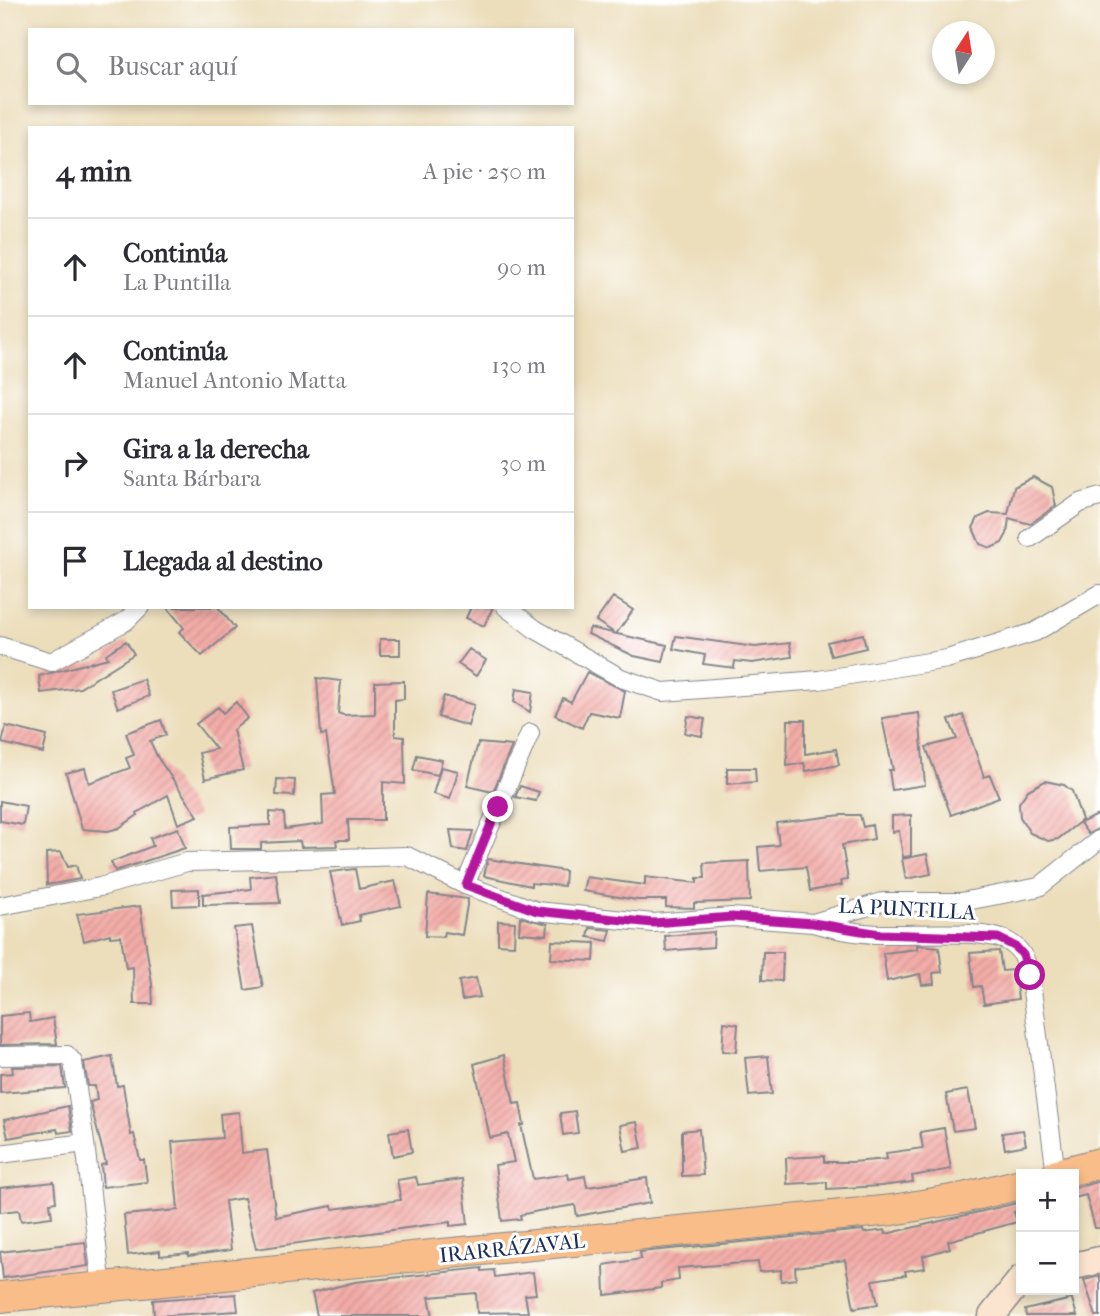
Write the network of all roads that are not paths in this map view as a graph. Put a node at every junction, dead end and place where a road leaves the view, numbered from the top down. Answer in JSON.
{"nodes":[{"id":1,"x":1100,"y":497,"type":"edge"},
{"id":2,"x":1030,"y":538,"type":"dead end"},
{"id":3,"x":1100,"y":594,"type":"edge"},
{"id":4,"x":138,"y":609,"type":"edge"},
{"id":5,"x":509,"y":609,"type":"edge"},
{"id":6,"x":0,"y":646,"type":"edge"},
{"id":7,"x":530,"y":733,"type":"dead end"},
{"id":8,"x":1100,"y":839,"type":"edge"},
{"id":9,"x":466,"y":885,"type":"junction"},
{"id":10,"x":0,"y":906,"type":"edge"},
{"id":11,"x":813,"y":923,"type":"junction"},
{"id":12,"x":0,"y":1056,"type":"edge"},
{"id":13,"x":85,"y":1143,"type":"junction"},
{"id":14,"x":0,"y":1154,"type":"edge"},
{"id":15,"x":1100,"y":1163,"type":"edge"},
{"id":16,"x":1055,"y":1169,"type":"edge"},
{"id":17,"x":1076,"y":1169,"type":"edge"},
{"id":18,"x":1016,"y":1185,"type":"edge"},
{"id":19,"x":1100,"y":1259,"type":"edge"},
{"id":20,"x":1079,"y":1265,"type":"edge"},
{"id":21,"x":1016,"y":1285,"type":"edge"},
{"id":22,"x":102,"y":1288,"type":"junction"},
{"id":23,"x":0,"y":1297,"type":"edge"},
{"id":24,"x":992,"y":1316,"type":"edge"}],
"edges":[{"from":1,"to":2,"type":"street"},
{"from":3,"to":5,"type":"street"},
{"from":4,"to":6,"type":"street"},
{"from":7,"to":9,"type":"street"},
{"from":8,"to":11,"type":"street"},
{"from":9,"to":10,"type":"street","name":"LA PUNTILLA"},
{"from":9,"to":11,"type":"street","name":"LA PUNTILLA"},
{"from":11,"to":16,"type":"street","name":"LA PUNTILLA"},
{"from":12,"to":13,"type":"street"},
{"from":13,"to":14,"type":"street"},
{"from":13,"to":22,"type":"street"},
{"from":15,"to":17,"type":"main road"},
{"from":18,"to":22,"type":"main road","name":"IRARRÁZAVAL"},
{"from":19,"to":20,"type":"street"},
{"from":21,"to":24,"type":"street"},
{"from":22,"to":23,"type":"main road","name":"IRARRÁZAVAL"}]}
